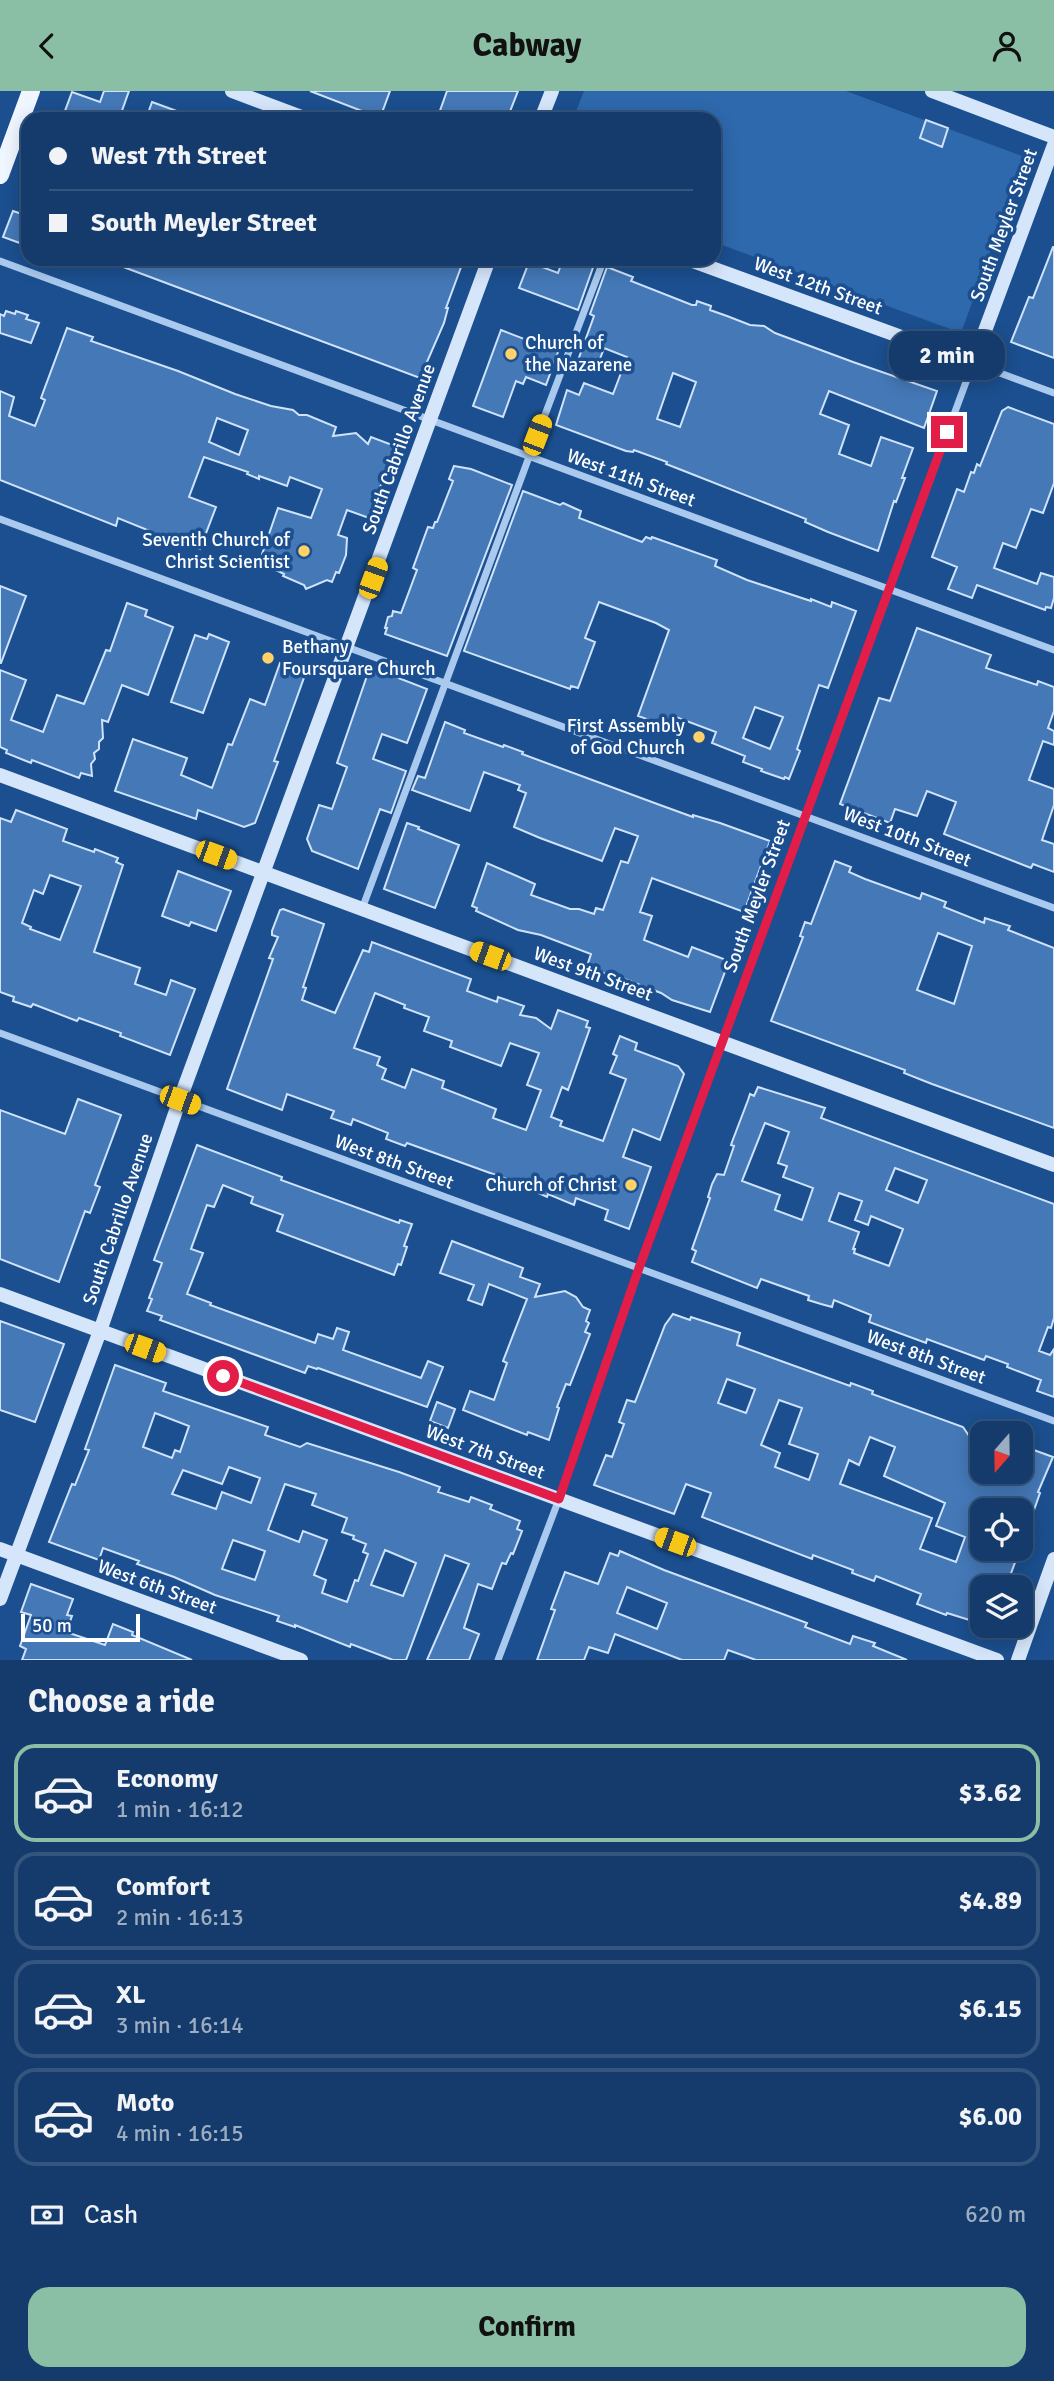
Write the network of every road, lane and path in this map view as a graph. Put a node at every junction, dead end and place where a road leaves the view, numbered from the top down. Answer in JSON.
{"nodes":[{"id":1,"x":31,"y":91,"type":"edge"},
{"id":2,"x":232,"y":91,"type":"edge"},
{"id":3,"x":551,"y":91,"type":"edge"},
{"id":4,"x":932,"y":91,"type":"edge"},
{"id":5,"x":23,"y":112,"type":"edge"},
{"id":6,"x":288,"y":112,"type":"edge"},
{"id":7,"x":544,"y":112,"type":"edge"},
{"id":8,"x":21,"y":118,"type":"edge"},
{"id":9,"x":1054,"y":137,"type":"edge"},
{"id":10,"x":1054,"y":145,"type":"edge"},
{"id":11,"x":0,"y":175,"type":"edge"},
{"id":12,"x":0,"y":261,"type":"edge"},
{"id":13,"x":486,"y":266,"type":"edge"},
{"id":14,"x":601,"y":266,"type":"edge"},
{"id":15,"x":706,"y":266,"type":"edge"},
{"id":16,"x":973,"y":363,"type":"junction"},
{"id":17,"x":1054,"y":393,"type":"edge"},
{"id":18,"x":430,"y":421,"type":"junction"},
{"id":19,"x":529,"y":457,"type":"junction"},
{"id":20,"x":0,"y":519,"type":"edge"},
{"id":21,"x":889,"y":589,"type":"junction"},
{"id":22,"x":348,"y":647,"type":"junction"},
{"id":23,"x":1054,"y":650,"type":"edge"},
{"id":24,"x":446,"y":683,"type":"junction"},
{"id":25,"x":0,"y":775,"type":"edge"},
{"id":26,"x":807,"y":817,"type":"junction"},
{"id":27,"x":264,"y":872,"type":"junction"},
{"id":28,"x":1054,"y":908,"type":"edge"},
{"id":29,"x":362,"y":909,"type":"junction"},
{"id":30,"x":0,"y":1033,"type":"edge"},
{"id":31,"x":724,"y":1042,"type":"junction"},
{"id":32,"x":180,"y":1100,"type":"junction"},
{"id":33,"x":1054,"y":1165,"type":"edge"},
{"id":34,"x":639,"y":1268,"type":"junction"},
{"id":35,"x":0,"y":1294,"type":"edge"},
{"id":36,"x":100,"y":1331,"type":"junction"},
{"id":37,"x":1054,"y":1421,"type":"edge"},
{"id":38,"x":559,"y":1499,"type":"junction"},
{"id":39,"x":0,"y":1549,"type":"edge"},
{"id":40,"x":16,"y":1555,"type":"junction"},
{"id":41,"x":1054,"y":1559,"type":"edge"},
{"id":42,"x":0,"y":1599,"type":"edge"},
{"id":43,"x":301,"y":1660,"type":"edge"},
{"id":44,"x":498,"y":1660,"type":"edge"},
{"id":45,"x":997,"y":1660,"type":"edge"},
{"id":46,"x":1017,"y":1660,"type":"edge"}],
"edges":[{"from":1,"to":5,"type":"main road"},
{"from":2,"to":6,"type":"street"},
{"from":3,"to":7,"type":"street"},
{"from":4,"to":9,"type":"street"},
{"from":8,"to":11,"type":"main road"},
{"from":10,"to":16,"type":"street","name":"South Meyler Street"},
{"from":12,"to":18,"type":"street","name":"West 11th Street"},
{"from":13,"to":18,"type":"street","name":"South Cabrillo Avenue"},
{"from":14,"to":19,"type":"street"},
{"from":15,"to":16,"type":"street","name":"West 12th Street"},
{"from":16,"to":17,"type":"street","name":"West 12th Street"},
{"from":16,"to":21,"type":"street","name":"South Meyler Street"},
{"from":18,"to":19,"type":"street","name":"West 11th Street"},
{"from":18,"to":22,"type":"street","name":"South Cabrillo Avenue"},
{"from":19,"to":21,"type":"street","name":"West 11th Street"},
{"from":19,"to":24,"type":"street"},
{"from":20,"to":22,"type":"street","name":"West 10th Street"},
{"from":21,"to":23,"type":"street","name":"West 11th Street"},
{"from":21,"to":26,"type":"street","name":"South Meyler Street"},
{"from":22,"to":24,"type":"street","name":"West 10th Street"},
{"from":22,"to":27,"type":"street","name":"South Cabrillo Avenue"},
{"from":24,"to":26,"type":"street","name":"West 10th Street"},
{"from":24,"to":29,"type":"street"},
{"from":25,"to":27,"type":"street","name":"West 9th Street"},
{"from":26,"to":28,"type":"street","name":"West 10th Street"},
{"from":26,"to":31,"type":"street","name":"South Meyler Street"},
{"from":27,"to":29,"type":"street","name":"West 9th Street"},
{"from":27,"to":32,"type":"street","name":"South Cabrillo Avenue"},
{"from":29,"to":31,"type":"street","name":"West 9th Street"},
{"from":30,"to":32,"type":"street","name":"West 8th Street"},
{"from":31,"to":33,"type":"street","name":"West 9th Street"},
{"from":31,"to":34,"type":"street","name":"South Meyler Street"},
{"from":32,"to":34,"type":"street","name":"West 8th Street"},
{"from":32,"to":36,"type":"street","name":"South Cabrillo Avenue"},
{"from":34,"to":37,"type":"street","name":"West 8th Street"},
{"from":34,"to":38,"type":"street","name":"South Meyler Street"},
{"from":35,"to":36,"type":"street","name":"West 7th Street"},
{"from":36,"to":38,"type":"street","name":"West 7th Street"},
{"from":36,"to":40,"type":"street","name":"South Cabrillo Avenue"},
{"from":38,"to":44,"type":"street","name":"South Meyler Street"},
{"from":38,"to":45,"type":"street","name":"West 7th Street"},
{"from":39,"to":40,"type":"street","name":"West 6th Street"},
{"from":40,"to":42,"type":"street","name":"South Cabrillo Avenue"},
{"from":40,"to":43,"type":"street","name":"West 6th Street"},
{"from":41,"to":46,"type":"street"}]}
